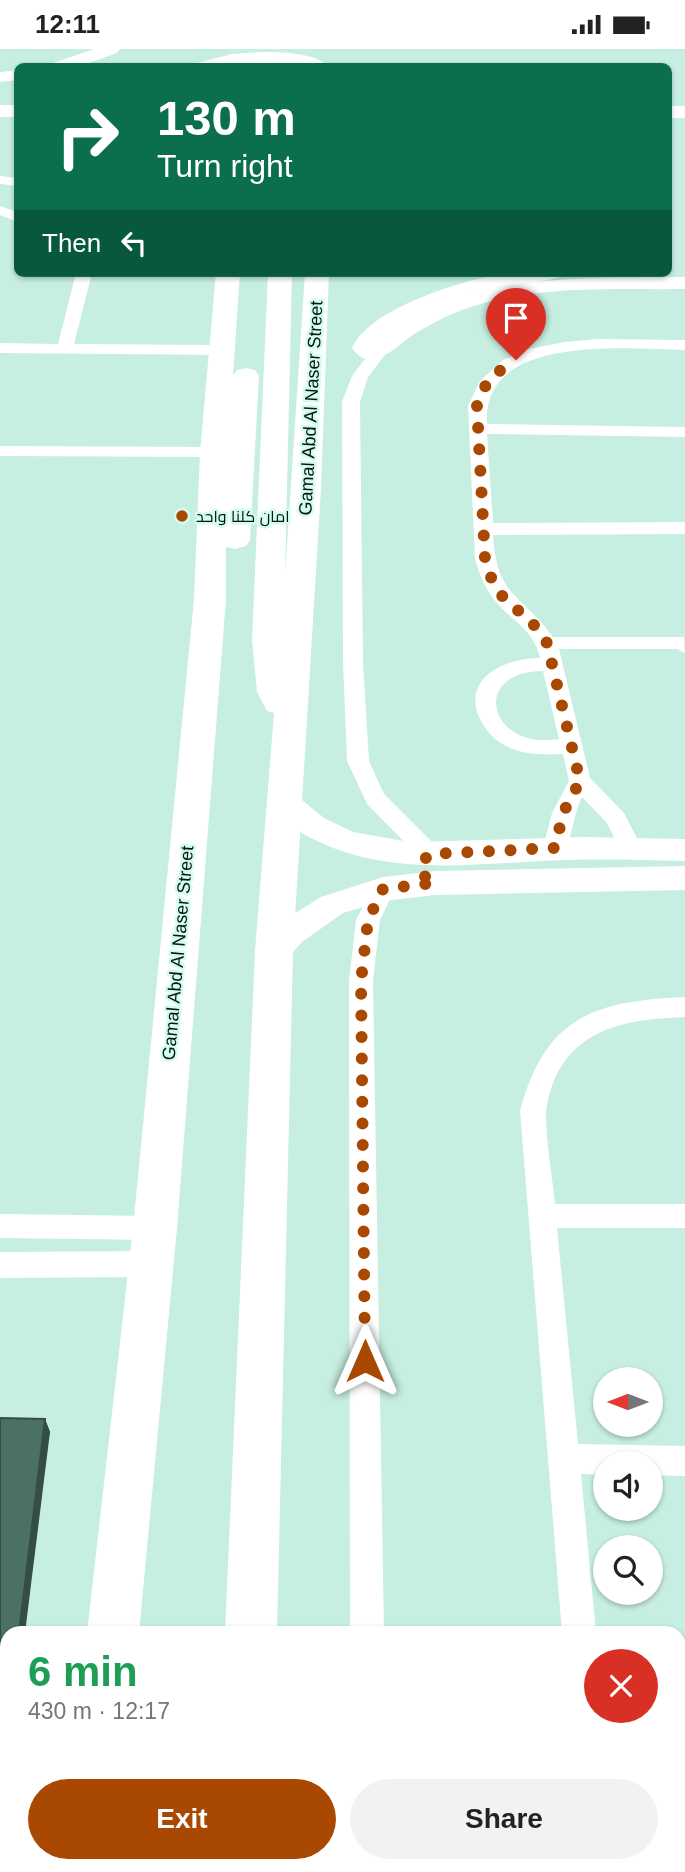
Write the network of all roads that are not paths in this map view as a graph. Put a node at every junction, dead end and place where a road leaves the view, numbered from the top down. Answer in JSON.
{"nodes":[{"id":1,"x":111,"y":49,"type":"edge"},
{"id":2,"x":294,"y":49,"type":"edge"},
{"id":3,"x":71,"y":63,"type":"edge"},
{"id":4,"x":226,"y":63,"type":"edge"},
{"id":5,"x":297,"y":63,"type":"edge"},
{"id":6,"x":312,"y":63,"type":"edge"},
{"id":7,"x":70,"y":277,"type":"edge"},
{"id":8,"x":83,"y":277,"type":"edge"},
{"id":9,"x":228,"y":277,"type":"edge"},
{"id":10,"x":251,"y":277,"type":"edge"},
{"id":11,"x":279,"y":277,"type":"edge"},
{"id":12,"x":317,"y":277,"type":"edge"},
{"id":13,"x":528,"y":277,"type":"edge"},
{"id":14,"x":685,"y":283,"type":"edge"},
{"id":15,"x":77,"y":303,"type":"junction"},
{"id":16,"x":685,"y":345,"type":"edge"},
{"id":17,"x":65,"y":347,"type":"junction"},
{"id":18,"x":0,"y":348,"type":"edge"},
{"id":19,"x":380,"y":351,"type":"junction"},
{"id":20,"x":222,"y":357,"type":"junction"},
{"id":21,"x":0,"y":361,"type":"edge"},
{"id":22,"x":479,"y":429,"type":"junction"},
{"id":23,"x":685,"y":432,"type":"edge"},
{"id":24,"x":0,"y":451,"type":"edge"},
{"id":25,"x":214,"y":452,"type":"junction"},
{"id":26,"x":685,"y":528,"type":"edge"},
{"id":27,"x":484,"y":529,"type":"junction"},
{"id":28,"x":210,"y":599,"type":"junction"},
{"id":29,"x":685,"y":644,"type":"edge"},
{"id":30,"x":550,"y":654,"type":"junction"},
{"id":31,"x":290,"y":727,"type":"junction"},
{"id":32,"x":572,"y":746,"type":"junction"},
{"id":33,"x":580,"y":781,"type":"junction"},
{"id":34,"x":285,"y":803,"type":"junction"},
{"id":35,"x":555,"y":848,"type":"junction"},
{"id":36,"x":685,"y":850,"type":"edge"},
{"id":37,"x":632,"y":863,"type":"junction"},
{"id":38,"x":433,"y":868,"type":"junction"},
{"id":39,"x":685,"y":878,"type":"edge"},
{"id":40,"x":383,"y":889,"type":"junction"},
{"id":41,"x":274,"y":951,"type":"junction"},
{"id":42,"x":685,"y":1007,"type":"edge"},
{"id":43,"x":542,"y":1216,"type":"junction"},
{"id":44,"x":685,"y":1216,"type":"edge"},
{"id":45,"x":0,"y":1226,"type":"edge"},
{"id":46,"x":154,"y":1246,"type":"junction"},
{"id":47,"x":0,"y":1265,"type":"edge"},
{"id":48,"x":563,"y":1459,"type":"junction"},
{"id":49,"x":685,"y":1461,"type":"edge"},
{"id":50,"x":114,"y":1626,"type":"edge"},
{"id":51,"x":251,"y":1626,"type":"edge"},
{"id":52,"x":367,"y":1626,"type":"edge"},
{"id":53,"x":578,"y":1626,"type":"edge"}],
"edges":[{"from":1,"to":3,"type":"street"},
{"from":2,"to":6,"type":"main road"},
{"from":4,"to":5,"type":"main road"},
{"from":7,"to":15,"type":"street"},
{"from":8,"to":15,"type":"street"},
{"from":9,"to":20,"type":"main road","name":"Gamal Abd Al Naser Street"},
{"from":10,"to":28,"type":"main road"},
{"from":11,"to":31,"type":"main road"},
{"from":12,"to":31,"type":"main road","name":"Gamal Abd Al Naser Street"},
{"from":13,"to":19,"type":"street"},
{"from":14,"to":19,"type":"street"},
{"from":15,"to":17,"type":"street"},
{"from":16,"to":22,"type":"street"},
{"from":17,"to":18,"type":"street"},
{"from":17,"to":20,"type":"street"},
{"from":19,"to":38,"type":"street"},
{"from":20,"to":21,"type":"street"},
{"from":20,"to":25,"type":"main road","name":"Gamal Abd Al Naser Street"},
{"from":22,"to":23,"type":"street"},
{"from":22,"to":27,"type":"street"},
{"from":24,"to":25,"type":"street"},
{"from":25,"to":28,"type":"main road","name":"Gamal Abd Al Naser Street"},
{"from":26,"to":27,"type":"street"},
{"from":27,"to":30,"type":"street"},
{"from":28,"to":46,"type":"main road","name":"Gamal Abd Al Naser Street"},
{"from":29,"to":30,"type":"street"},
{"from":30,"to":32,"type":"street"},
{"from":30,"to":32,"type":"street"},
{"from":31,"to":34,"type":"main road","name":"Gamal Abd Al Naser Street"},
{"from":32,"to":33,"type":"street"},
{"from":33,"to":35,"type":"street"},
{"from":33,"to":37,"type":"street"},
{"from":34,"to":38,"type":"street"},
{"from":34,"to":41,"type":"main road","name":"Gamal Abd Al Naser Street"},
{"from":35,"to":37,"type":"street"},
{"from":35,"to":38,"type":"street"},
{"from":36,"to":37,"type":"street"},
{"from":37,"to":38,"type":"street"},
{"from":37,"to":39,"type":"street"},
{"from":38,"to":40,"type":"street"},
{"from":40,"to":41,"type":"street"},
{"from":40,"to":52,"type":"street"},
{"from":41,"to":51,"type":"main road","name":"Gamal Abd Al Naser Street"},
{"from":42,"to":43,"type":"street"},
{"from":43,"to":44,"type":"street"},
{"from":43,"to":48,"type":"street"},
{"from":45,"to":46,"type":"street"},
{"from":46,"to":47,"type":"street"},
{"from":46,"to":50,"type":"main road","name":"Gamal Abd Al Naser Street"},
{"from":48,"to":49,"type":"street"},
{"from":48,"to":53,"type":"street"}]}
